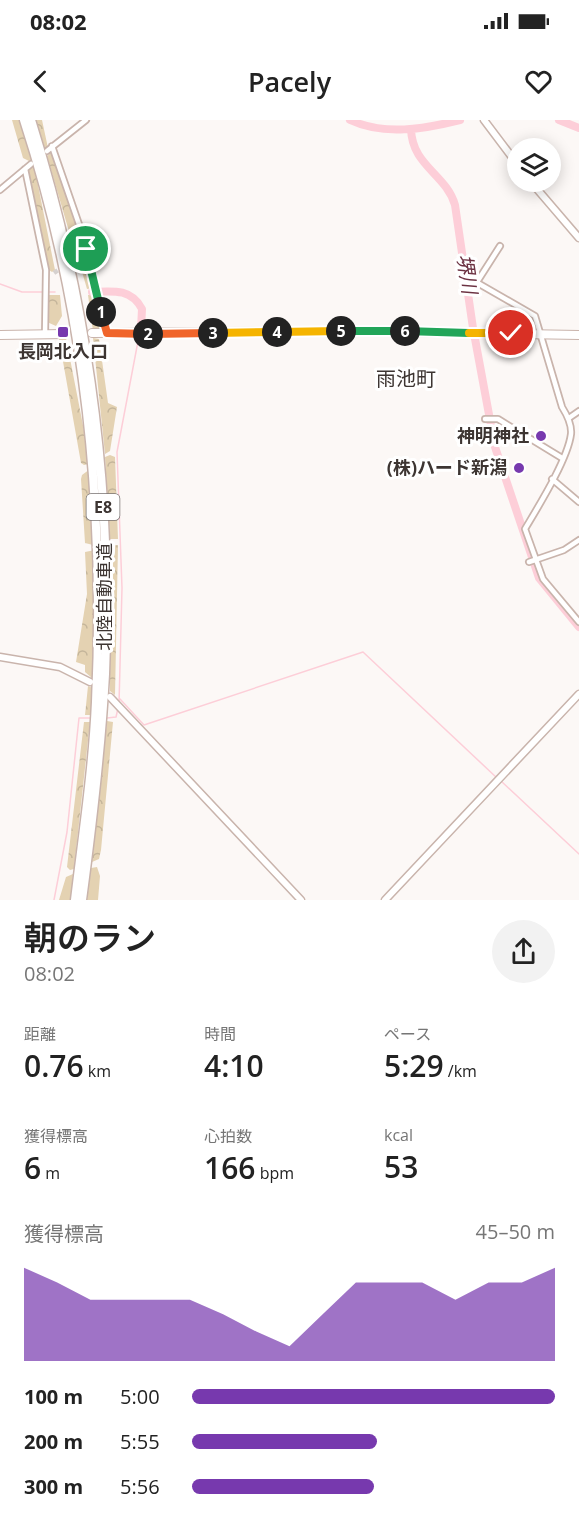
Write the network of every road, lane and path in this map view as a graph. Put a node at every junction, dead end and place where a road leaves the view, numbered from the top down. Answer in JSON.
{"nodes":[{"id":1,"x":24,"y":120,"type":"edge"},
{"id":2,"x":31,"y":120,"type":"edge"},
{"id":3,"x":86,"y":120,"type":"edge"},
{"id":4,"x":484,"y":121,"type":"edge"},
{"id":5,"x":52,"y":146,"type":"junction"},
{"id":6,"x":46,"y":151,"type":"dead end"},
{"id":7,"x":507,"y":151,"type":"edge"},
{"id":8,"x":31,"y":164,"type":"dead end"},
{"id":9,"x":26,"y":169,"type":"junction"},
{"id":10,"x":0,"y":190,"type":"edge"},
{"id":11,"x":540,"y":192,"type":"edge"},
{"id":12,"x":579,"y":238,"type":"edge"},
{"id":13,"x":500,"y":246,"type":"dead end"},
{"id":14,"x":86,"y":249,"type":"junction"},
{"id":15,"x":80,"y":254,"type":"tunnel mouth"},
{"id":16,"x":54,"y":273,"type":"tunnel mouth"},
{"id":17,"x":462,"y":274,"type":"dead end"},
{"id":18,"x":46,"y":277,"type":"junction"},
{"id":19,"x":477,"y":282,"type":"junction"},
{"id":20,"x":92,"y":333,"type":"dead end"},
{"id":21,"x":107,"y":333,"type":"junction"},
{"id":22,"x":45,"y":334,"type":"junction"},
{"id":23,"x":64,"y":334,"type":"dead end"},
{"id":24,"x":540,"y":334,"type":"junction"},
{"id":25,"x":579,"y":334,"type":"edge"},
{"id":26,"x":0,"y":335,"type":"edge"},
{"id":27,"x":579,"y":411,"type":"edge"},
{"id":28,"x":569,"y":418,"type":"junction"},
{"id":29,"x":485,"y":419,"type":"dead end"},
{"id":30,"x":571,"y":432,"type":"junction"},
{"id":31,"x":579,"y":436,"type":"edge"},
{"id":32,"x":562,"y":458,"type":"junction"},
{"id":33,"x":552,"y":479,"type":"junction"},
{"id":34,"x":579,"y":502,"type":"edge"},
{"id":35,"x":579,"y":540,"type":"edge"},
{"id":36,"x":536,"y":560,"type":"junction"},
{"id":37,"x":529,"y":562,"type":"dead end"},
{"id":38,"x":579,"y":622,"type":"edge"},
{"id":39,"x":0,"y":657,"type":"edge"},
{"id":40,"x":90,"y":682,"type":"dead end"},
{"id":41,"x":579,"y":694,"type":"edge"},
{"id":42,"x":110,"y":697,"type":"dead end"},
{"id":43,"x":75,"y":900,"type":"edge"},
{"id":44,"x":82,"y":900,"type":"edge"},
{"id":45,"x":301,"y":900,"type":"edge"},
{"id":46,"x":385,"y":900,"type":"edge"}],
"edges":[{"from":1,"to":43,"type":"highway","name":"北陸自動車道","number":"E8"},
{"from":2,"to":44,"type":"highway","name":"北陸自動車道","number":"E8"},
{"from":3,"to":5,"type":"street"},
{"from":4,"to":7,"type":"street"},
{"from":5,"to":6,"type":"street"},
{"from":5,"to":14,"type":"street"},
{"from":8,"to":9,"type":"street"},
{"from":9,"to":10,"type":"street"},
{"from":9,"to":18,"type":"street"},
{"from":11,"to":12,"type":"street"},
{"from":13,"to":19,"type":"street"},
{"from":14,"to":15,"type":"street"},
{"from":14,"to":21,"type":"street"},
{"from":16,"to":18,"type":"street"},
{"from":17,"to":19,"type":"street"},
{"from":18,"to":22,"type":"street"},
{"from":19,"to":24,"type":"street"},
{"from":20,"to":21,"type":"main road"},
{"from":21,"to":24,"type":"main road"},
{"from":22,"to":23,"type":"main road"},
{"from":22,"to":26,"type":"main road"},
{"from":24,"to":25,"type":"main road"},
{"from":24,"to":28,"type":"street"},
{"from":27,"to":28,"type":"street"},
{"from":28,"to":30,"type":"street"},
{"from":29,"to":32,"type":"street"},
{"from":30,"to":31,"type":"street"},
{"from":30,"to":32,"type":"street"},
{"from":32,"to":33,"type":"street"},
{"from":33,"to":34,"type":"street"},
{"from":33,"to":36,"type":"street"},
{"from":35,"to":36,"type":"street"},
{"from":36,"to":37,"type":"street"},
{"from":36,"to":38,"type":"street"},
{"from":39,"to":40,"type":"street"},
{"from":41,"to":46,"type":"street"},
{"from":42,"to":45,"type":"street"}]}
